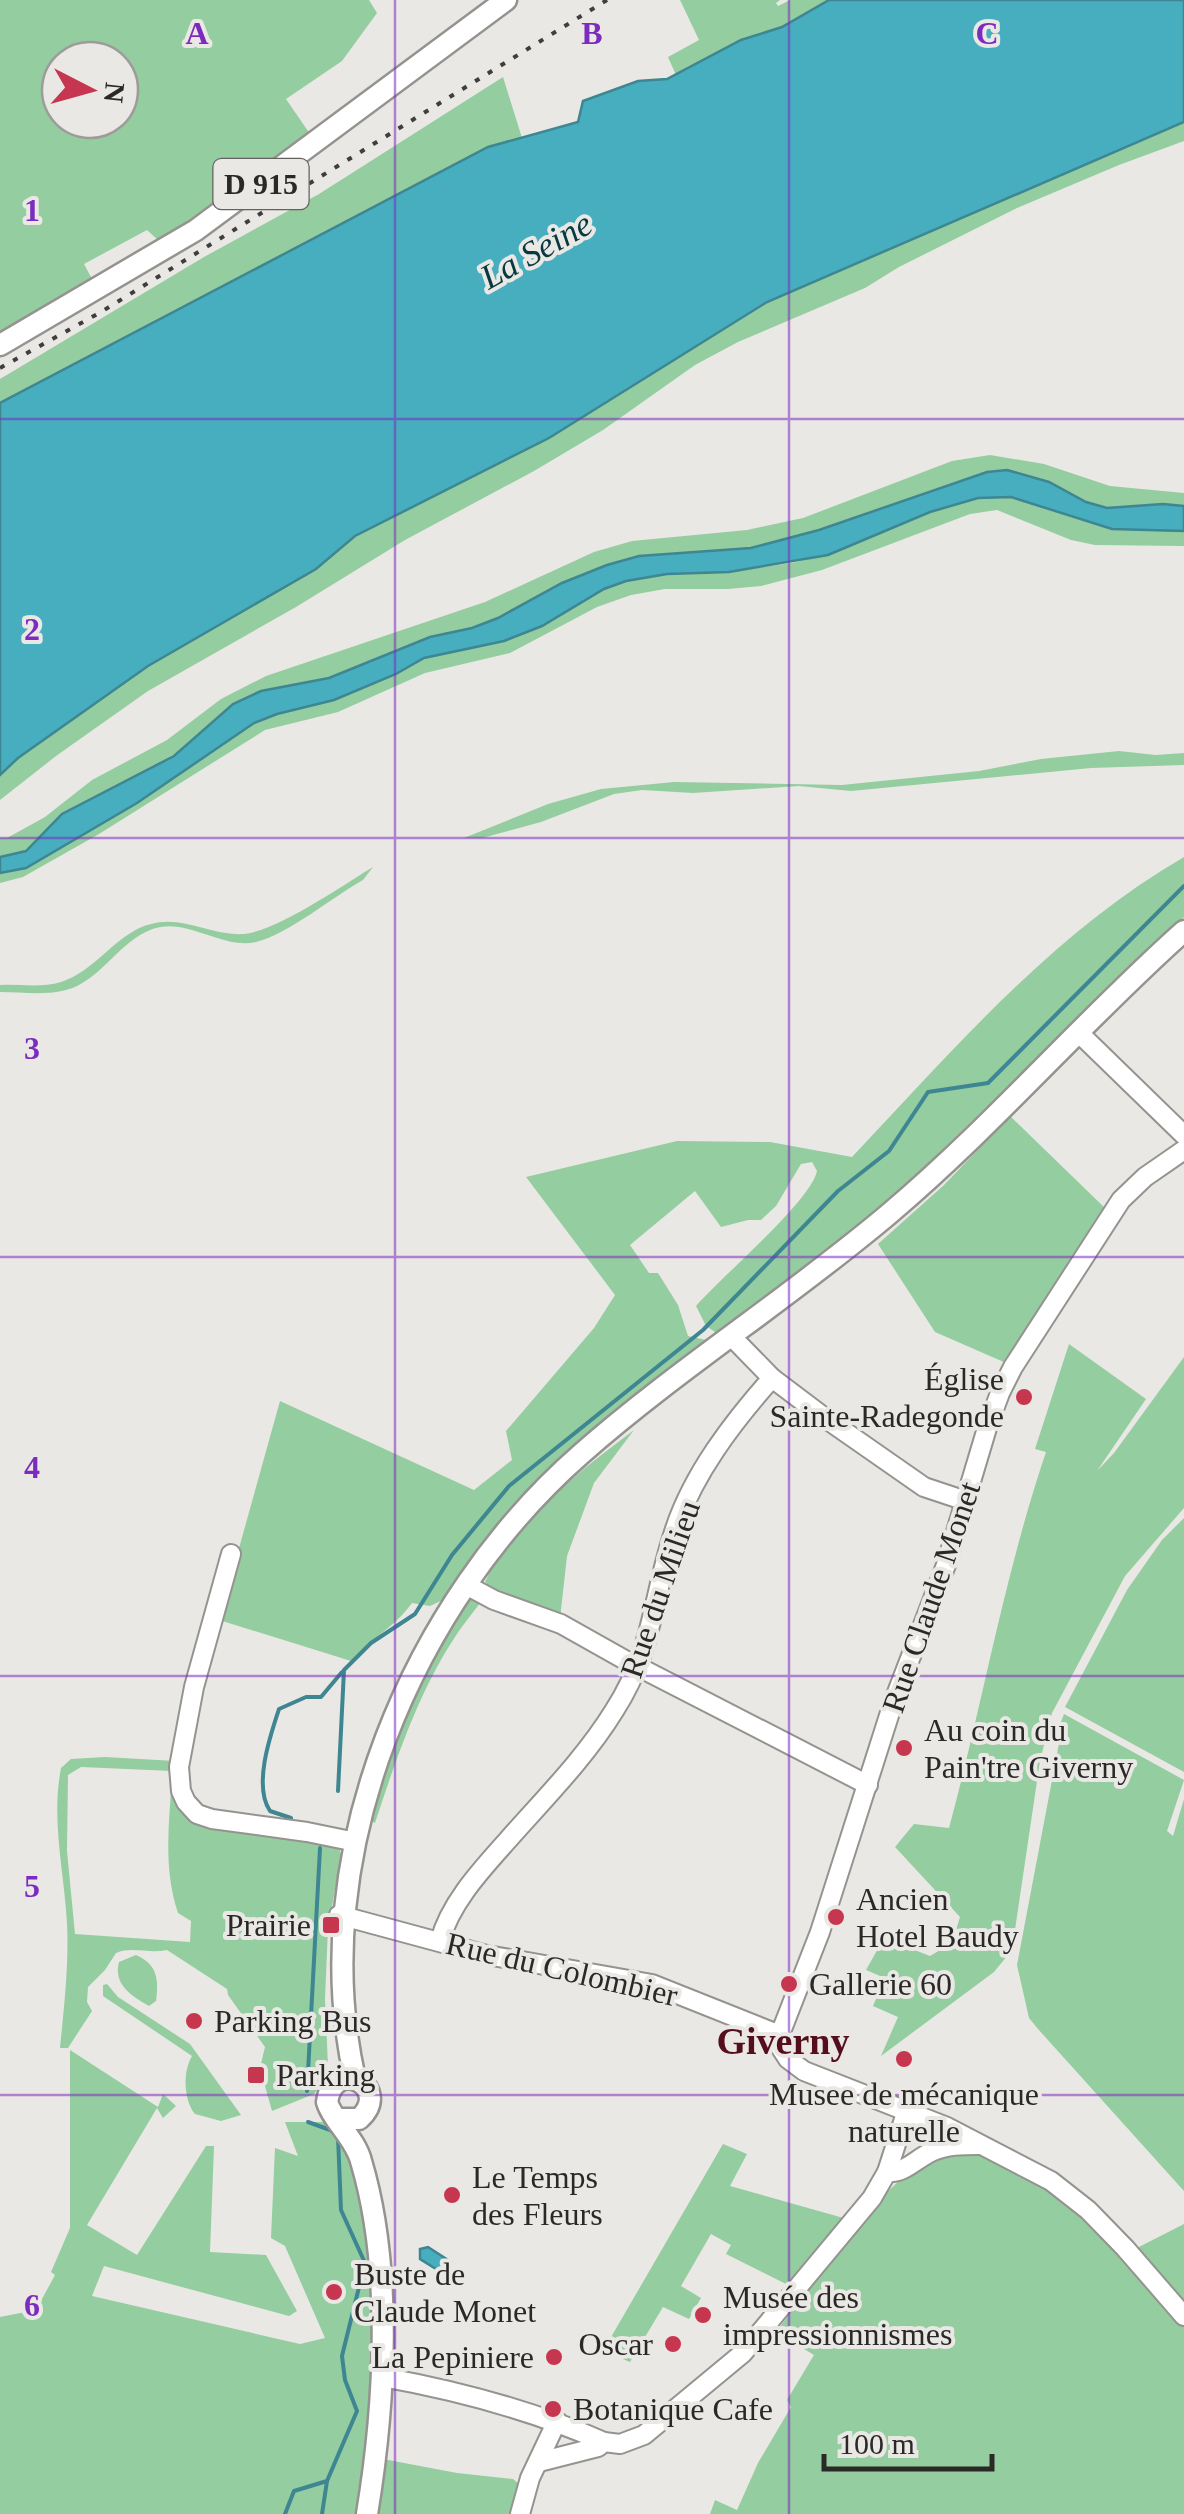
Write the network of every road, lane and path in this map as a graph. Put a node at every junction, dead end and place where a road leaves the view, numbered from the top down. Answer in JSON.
{"nodes":[{"id":1,"x":506,"y":0,"type":"edge"},
{"id":2,"x":0,"y":344,"type":"edge"},
{"id":3,"x":1184,"y":931,"type":"edge"},
{"id":4,"x":1079,"y":1033,"type":"junction"},
{"id":5,"x":1184,"y":1135,"type":"edge"},
{"id":6,"x":1184,"y":1150,"type":"edge"},
{"id":7,"x":732,"y":1337,"type":"junction"},
{"id":8,"x":772,"y":1378,"type":"junction"},
{"id":9,"x":966,"y":1502,"type":"junction"},
{"id":10,"x":231,"y":1554,"type":"dead end"},
{"id":11,"x":466,"y":1585,"type":"junction"},
{"id":12,"x":639,"y":1667,"type":"junction"},
{"id":13,"x":868,"y":1784,"type":"junction"},
{"id":14,"x":354,"y":1852,"type":"junction"},
{"id":15,"x":343,"y":1916,"type":"junction"},
{"id":16,"x":440,"y":1941,"type":"junction"},
{"id":17,"x":780,"y":2035,"type":"junction"},
{"id":18,"x":345,"y":2081,"type":"junction"},
{"id":19,"x":907,"y":2110,"type":"junction"},
{"id":20,"x":365,"y":2114,"type":"junction"},
{"id":21,"x":339,"y":2119,"type":"junction"},
{"id":22,"x":980,"y":2145,"type":"junction"},
{"id":23,"x":361,"y":2158,"type":"junction"},
{"id":24,"x":888,"y":2172,"type":"junction"},
{"id":25,"x":1184,"y":2316,"type":"edge"},
{"id":26,"x":382,"y":2377,"type":"junction"},
{"id":27,"x":557,"y":2421,"type":"junction"},
{"id":28,"x":604,"y":2442,"type":"junction"},
{"id":29,"x":539,"y":2462,"type":"junction"},
{"id":30,"x":367,"y":2514,"type":"edge"},
{"id":31,"x":520,"y":2514,"type":"edge"}],
"edges":[{"from":1,"to":2,"type":"main road","number":"D 915"},
{"from":3,"to":4,"type":"main road"},
{"from":4,"to":5,"type":"street"},
{"from":4,"to":7,"type":"main road"},
{"from":6,"to":9,"type":"street","name":"Rue Claude Monet"},
{"from":7,"to":8,"type":"street"},
{"from":7,"to":11,"type":"main road"},
{"from":8,"to":9,"type":"street"},
{"from":8,"to":12,"type":"street","name":"Rue du Milieu"},
{"from":9,"to":13,"type":"street","name":"Rue Claude Monet"},
{"from":10,"to":14,"type":"street"},
{"from":11,"to":12,"type":"street"},
{"from":11,"to":14,"type":"main road"},
{"from":12,"to":13,"type":"street"},
{"from":12,"to":16,"type":"street","name":"Rue du Milieu"},
{"from":13,"to":17,"type":"street","name":"Rue Claude Monet"},
{"from":14,"to":15,"type":"main road"},
{"from":15,"to":16,"type":"street","name":"Rue du Colombier"},
{"from":15,"to":18,"type":"main road"},
{"from":16,"to":17,"type":"street","name":"Rue du Colombier"},
{"from":17,"to":19,"type":"street"},
{"from":18,"to":20,"type":"main road"},
{"from":18,"to":21,"type":"main road"},
{"from":19,"to":22,"type":"street"},
{"from":19,"to":24,"type":"street"},
{"from":20,"to":21,"type":"main road"},
{"from":20,"to":23,"type":"main road"},
{"from":21,"to":23,"type":"main road"},
{"from":22,"to":24,"type":"street"},
{"from":22,"to":25,"type":"street"},
{"from":23,"to":26,"type":"main road"},
{"from":24,"to":28,"type":"street"},
{"from":26,"to":27,"type":"street"},
{"from":26,"to":30,"type":"main road"},
{"from":27,"to":28,"type":"street"},
{"from":27,"to":29,"type":"street"},
{"from":28,"to":29,"type":"street"},
{"from":29,"to":31,"type":"street"}]}
